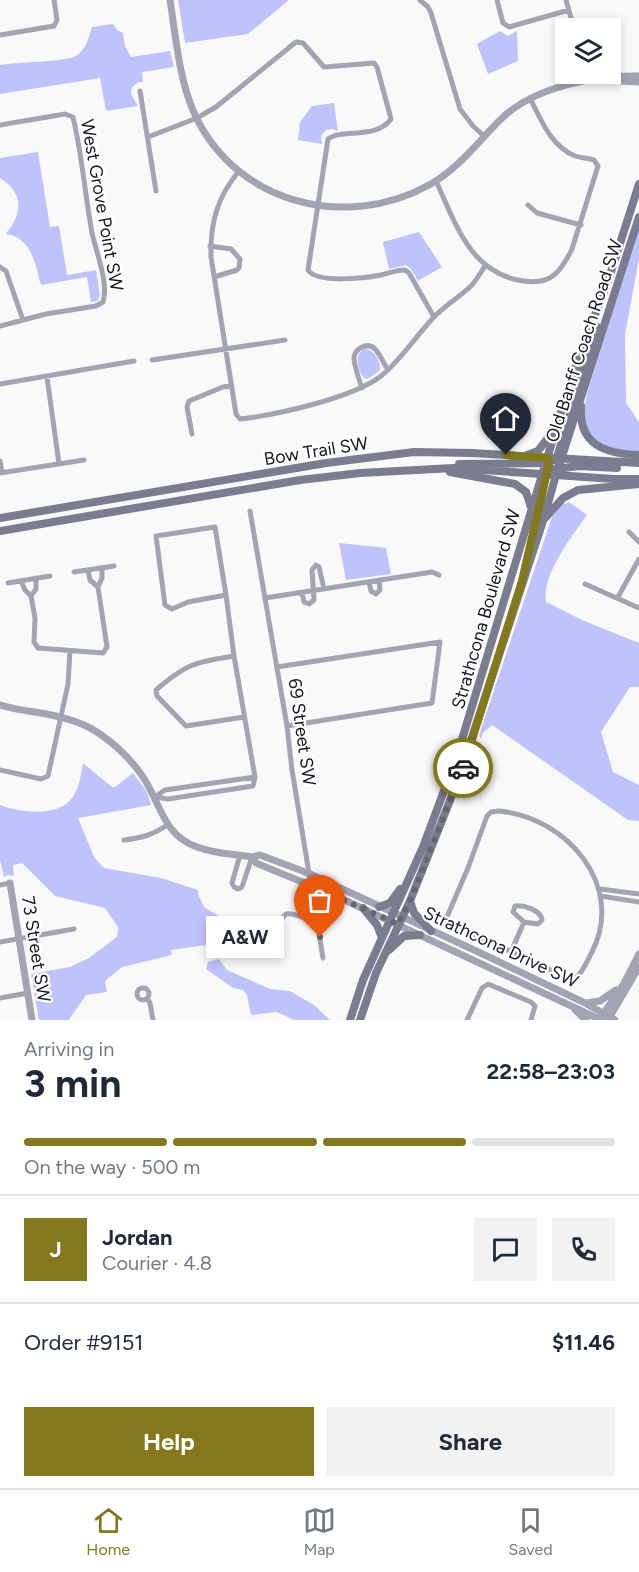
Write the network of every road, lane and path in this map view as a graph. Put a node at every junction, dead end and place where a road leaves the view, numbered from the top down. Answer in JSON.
{"nodes":[{"id":1,"x":54,"y":0,"type":"edge"},
{"id":2,"x":170,"y":0,"type":"edge"},
{"id":3,"x":420,"y":0,"type":"edge"},
{"id":4,"x":497,"y":0,"type":"edge"},
{"id":5,"x":566,"y":0,"type":"edge"},
{"id":6,"x":569,"y":10,"type":"junction"},
{"id":7,"x":571,"y":18,"type":"edge"},
{"id":8,"x":0,"y":35,"type":"edge"},
{"id":9,"x":621,"y":76,"type":"edge"},
{"id":10,"x":639,"y":76,"type":"edge"},
{"id":11,"x":621,"y":81,"type":"edge"},
{"id":12,"x":639,"y":82,"type":"edge"},
{"id":13,"x":571,"y":84,"type":"edge"},
{"id":14,"x":140,"y":91,"type":"dead end"},
{"id":15,"x":530,"y":98,"type":"junction"},
{"id":16,"x":196,"y":118,"type":"junction"},
{"id":17,"x":0,"y":125,"type":"edge"},
{"id":18,"x":148,"y":137,"type":"junction"},
{"id":19,"x":485,"y":137,"type":"junction"},
{"id":20,"x":239,"y":171,"type":"junction"},
{"id":21,"x":436,"y":181,"type":"junction"},
{"id":22,"x":639,"y":184,"type":"edge"},
{"id":23,"x":156,"y":191,"type":"dead end"},
{"id":24,"x":528,"y":205,"type":"dead end"},
{"id":25,"x":317,"y":206,"type":"junction"},
{"id":26,"x":639,"y":217,"type":"edge"},
{"id":27,"x":581,"y":225,"type":"junction"},
{"id":28,"x":210,"y":246,"type":"junction"},
{"id":29,"x":485,"y":266,"type":"junction"},
{"id":30,"x":0,"y":267,"type":"edge"},
{"id":31,"x":214,"y":277,"type":"junction"},
{"id":32,"x":609,"y":278,"type":"junction"},
{"id":33,"x":434,"y":317,"type":"junction"},
{"id":34,"x":23,"y":320,"type":"junction"},
{"id":35,"x":0,"y":326,"type":"edge"},
{"id":36,"x":285,"y":340,"type":"dead end"},
{"id":37,"x":226,"y":350,"type":"junction"},
{"id":38,"x":152,"y":360,"type":"dead end"},
{"id":39,"x":134,"y":362,"type":"dead end"},
{"id":40,"x":388,"y":370,"type":"junction"},
{"id":41,"x":47,"y":377,"type":"junction"},
{"id":42,"x":0,"y":384,"type":"edge"},
{"id":43,"x":231,"y":386,"type":"junction"},
{"id":44,"x":362,"y":388,"type":"junction"},
{"id":45,"x":582,"y":395,"type":"junction"},
{"id":46,"x":556,"y":425,"type":"junction"},
{"id":47,"x":192,"y":434,"type":"dead end"},
{"id":48,"x":639,"y":455,"type":"edge"},
{"id":49,"x":524,"y":456,"type":"junction"},
{"id":50,"x":84,"y":460,"type":"dead end"},
{"id":51,"x":0,"y":461,"type":"edge"},
{"id":52,"x":59,"y":464,"type":"junction"},
{"id":53,"x":639,"y":465,"type":"edge"},
{"id":54,"x":552,"y":466,"type":"junction"},
{"id":55,"x":431,"y":469,"type":"junction"},
{"id":56,"x":1,"y":472,"type":"edge"},
{"id":57,"x":639,"y":479,"type":"edge"},
{"id":58,"x":639,"y":484,"type":"edge"},
{"id":59,"x":531,"y":507,"type":"junction"},
{"id":60,"x":250,"y":511,"type":"dead end"},
{"id":61,"x":0,"y":518,"type":"edge"},
{"id":62,"x":543,"y":520,"type":"junction"},
{"id":63,"x":0,"y":531,"type":"edge"},
{"id":64,"x":629,"y":532,"type":"dead end"},
{"id":65,"x":639,"y":542,"type":"edge"},
{"id":66,"x":639,"y":559,"type":"edge"},
{"id":67,"x":114,"y":566,"type":"dead end"},
{"id":68,"x":102,"y":568,"type":"junction"},
{"id":69,"x":88,"y":570,"type":"junction"},
{"id":70,"x":74,"y":572,"type":"dead end"},
{"id":71,"x":439,"y":575,"type":"dead end"},
{"id":72,"x":50,"y":576,"type":"dead end"},
{"id":73,"x":36,"y":578,"type":"junction"},
{"id":74,"x":379,"y":580,"type":"junction"},
{"id":75,"x":21,"y":581,"type":"junction"},
{"id":76,"x":522,"y":581,"type":"junction"},
{"id":77,"x":369,"y":582,"type":"junction"},
{"id":78,"x":8,"y":583,"type":"dead end"},
{"id":79,"x":585,"y":584,"type":"dead end"},
{"id":80,"x":99,"y":587,"type":"junction"},
{"id":81,"x":324,"y":589,"type":"junction"},
{"id":82,"x":313,"y":591,"type":"junction"},
{"id":83,"x":302,"y":592,"type":"junction"},
{"id":84,"x":226,"y":595,"type":"junction"},
{"id":85,"x":31,"y":596,"type":"junction"},
{"id":86,"x":618,"y":597,"type":"junction"},
{"id":87,"x":265,"y":598,"type":"junction"},
{"id":88,"x":639,"y":608,"type":"edge"},
{"id":89,"x":70,"y":651,"type":"junction"},
{"id":90,"x":234,"y":656,"type":"junction"},
{"id":91,"x":277,"y":667,"type":"junction"},
{"id":92,"x":0,"y":705,"type":"edge"},
{"id":93,"x":60,"y":716,"type":"junction"},
{"id":94,"x":244,"y":717,"type":"junction"},
{"id":95,"x":287,"y":726,"type":"junction"},
{"id":96,"x":0,"y":770,"type":"edge"},
{"id":97,"x":155,"y":797,"type":"junction"},
{"id":98,"x":167,"y":825,"type":"junction"},
{"id":99,"x":124,"y":840,"type":"dead end"},
{"id":100,"x":240,"y":855,"type":"junction"},
{"id":101,"x":252,"y":857,"type":"junction"},
{"id":102,"x":308,"y":873,"type":"junction"},
{"id":103,"x":410,"y":876,"type":"junction"},
{"id":104,"x":10,"y":883,"type":"joint"},
{"id":105,"x":0,"y":885,"type":"edge"},
{"id":106,"x":312,"y":886,"type":"junction"},
{"id":107,"x":600,"y":893,"type":"junction"},
{"id":108,"x":639,"y":894,"type":"edge"},
{"id":109,"x":410,"y":901,"type":"junction"},
{"id":110,"x":639,"y":902,"type":"edge"},
{"id":111,"x":379,"y":906,"type":"junction"},
{"id":112,"x":363,"y":908,"type":"junction"},
{"id":113,"x":396,"y":919,"type":"junction"},
{"id":114,"x":317,"y":920,"type":"junction"},
{"id":115,"x":524,"y":922,"type":"junction"},
{"id":116,"x":74,"y":929,"type":"dead end"},
{"id":117,"x":279,"y":929,"type":"dead end"},
{"id":118,"x":431,"y":931,"type":"junction"},
{"id":119,"x":420,"y":936,"type":"junction"},
{"id":120,"x":382,"y":938,"type":"junction"},
{"id":121,"x":19,"y":939,"type":"junction"},
{"id":122,"x":0,"y":942,"type":"edge"},
{"id":123,"x":511,"y":952,"type":"junction"},
{"id":124,"x":639,"y":954,"type":"edge"},
{"id":125,"x":383,"y":956,"type":"junction"},
{"id":126,"x":323,"y":958,"type":"dead end"},
{"id":127,"x":639,"y":967,"type":"edge"},
{"id":128,"x":623,"y":985,"type":"junction"},
{"id":129,"x":28,"y":993,"type":"junction"},
{"id":130,"x":555,"y":997,"type":"junction"},
{"id":131,"x":0,"y":998,"type":"edge"},
{"id":132,"x":147,"y":998,"type":"dead end"},
{"id":133,"x":585,"y":1003,"type":"junction"},
{"id":134,"x":605,"y":1018,"type":"edge"},
{"id":135,"x":32,"y":1020,"type":"edge"},
{"id":136,"x":153,"y":1020,"type":"edge"},
{"id":137,"x":350,"y":1020,"type":"edge"},
{"id":138,"x":360,"y":1020,"type":"edge"},
{"id":139,"x":467,"y":1020,"type":"edge"},
{"id":140,"x":531,"y":1020,"type":"edge"},
{"id":141,"x":586,"y":1020,"type":"edge"}],
"edges":[{"from":1,"to":8,"type":"street"},
{"from":2,"to":16,"type":"street"},
{"from":3,"to":19,"type":"street"},
{"from":4,"to":6,"type":"street"},
{"from":5,"to":6,"type":"street"},
{"from":6,"to":7,"type":"street"},
{"from":9,"to":10,"type":"street"},
{"from":11,"to":12,"type":"street"},
{"from":13,"to":15,"type":"street"},
{"from":14,"to":18,"type":"street"},
{"from":15,"to":19,"type":"street"},
{"from":15,"to":27,"type":"street"},
{"from":16,"to":18,"type":"street"},
{"from":16,"to":20,"type":"street"},
{"from":16,"to":25,"type":"street"},
{"from":17,"to":34,"type":"street","name":"West Grove Point SW"},
{"from":18,"to":23,"type":"street"},
{"from":19,"to":21,"type":"street"},
{"from":20,"to":25,"type":"street"},
{"from":20,"to":28,"type":"street"},
{"from":21,"to":25,"type":"street"},
{"from":21,"to":29,"type":"street"},
{"from":22,"to":32,"type":"main road","name":"Old Banff Coach Road SW"},
{"from":24,"to":27,"type":"street"},
{"from":25,"to":33,"type":"street"},
{"from":26,"to":45,"type":"main road","name":"Old Banff Coach Road SW"},
{"from":27,"to":29,"type":"street"},
{"from":28,"to":31,"type":"street"},
{"from":28,"to":31,"type":"street"},
{"from":29,"to":33,"type":"street"},
{"from":30,"to":34,"type":"street"},
{"from":31,"to":37,"type":"street"},
{"from":32,"to":46,"type":"main road","name":"Old Banff Coach Road SW"},
{"from":32,"to":54,"type":"main road"},
{"from":33,"to":40,"type":"street"},
{"from":34,"to":35,"type":"street","name":"West Grove Point SW"},
{"from":36,"to":37,"type":"street"},
{"from":37,"to":38,"type":"street"},
{"from":37,"to":43,"type":"street"},
{"from":39,"to":41,"type":"street"},
{"from":40,"to":44,"type":"street"},
{"from":40,"to":44,"type":"street"},
{"from":41,"to":42,"type":"street"},
{"from":41,"to":52,"type":"street"},
{"from":43,"to":44,"type":"street"},
{"from":43,"to":47,"type":"street"},
{"from":45,"to":48,"type":"main road"},
{"from":45,"to":54,"type":"main road","name":"Old Banff Coach Road SW"},
{"from":46,"to":49,"type":"main road"},
{"from":46,"to":54,"type":"main road","name":"Old Banff Coach Road SW"},
{"from":49,"to":54,"type":"main road","name":"Bow Trail SW"},
{"from":49,"to":61,"type":"main road","name":"Bow Trail SW"},
{"from":50,"to":52,"type":"street"},
{"from":51,"to":56,"type":"street"},
{"from":52,"to":56,"type":"street"},
{"from":53,"to":54,"type":"main road"},
{"from":54,"to":55,"type":"main road"},
{"from":54,"to":57,"type":"main road","name":"Bow Trail SW"},
{"from":54,"to":59,"type":"main road","name":"Strathcona Boulevard SW"},
{"from":54,"to":62,"type":"main road","name":"Strathcona Boulevard SW"},
{"from":54,"to":76,"type":"main road"},
{"from":55,"to":59,"type":"main road"},
{"from":55,"to":63,"type":"main road","name":"Bow Trail SW"},
{"from":58,"to":62,"type":"main road"},
{"from":59,"to":103,"type":"main road","name":"Strathcona Boulevard SW"},
{"from":60,"to":87,"type":"street","name":"69 Street SW"},
{"from":62,"to":76,"type":"main road","name":"Strathcona Boulevard SW"},
{"from":64,"to":65,"type":"street"},
{"from":66,"to":86,"type":"street"},
{"from":67,"to":68,"type":"street"},
{"from":68,"to":69,"type":"street"},
{"from":68,"to":80,"type":"street"},
{"from":69,"to":70,"type":"street"},
{"from":69,"to":80,"type":"street"},
{"from":71,"to":74,"type":"street"},
{"from":72,"to":73,"type":"street"},
{"from":73,"to":75,"type":"street"},
{"from":73,"to":85,"type":"street"},
{"from":74,"to":77,"type":"street"},
{"from":74,"to":77,"type":"street"},
{"from":75,"to":78,"type":"street"},
{"from":75,"to":85,"type":"street"},
{"from":76,"to":109,"type":"main road","name":"Strathcona Boulevard SW"},
{"from":77,"to":81,"type":"street"},
{"from":79,"to":86,"type":"street"},
{"from":80,"to":89,"type":"street"},
{"from":81,"to":82,"type":"street"},
{"from":81,"to":82,"type":"street"},
{"from":82,"to":83,"type":"street"},
{"from":82,"to":83,"type":"street"},
{"from":83,"to":87,"type":"street"},
{"from":84,"to":84,"type":"street"},
{"from":84,"to":90,"type":"street"},
{"from":85,"to":89,"type":"street"},
{"from":86,"to":88,"type":"street"},
{"from":87,"to":91,"type":"street","name":"69 Street SW"},
{"from":89,"to":93,"type":"street"},
{"from":90,"to":94,"type":"street"},
{"from":90,"to":94,"type":"street"},
{"from":91,"to":95,"type":"street","name":"69 Street SW"},
{"from":91,"to":95,"type":"street"},
{"from":92,"to":93,"type":"street","name":"Strathcona Drive SW"},
{"from":93,"to":96,"type":"street"},
{"from":93,"to":97,"type":"street","name":"Strathcona Drive SW"},
{"from":94,"to":97,"type":"street"},
{"from":95,"to":102,"type":"street","name":"69 Street SW"},
{"from":97,"to":98,"type":"street","name":"Strathcona Drive SW"},
{"from":98,"to":99,"type":"street"},
{"from":98,"to":100,"type":"street","name":"Strathcona Drive SW"},
{"from":100,"to":101,"type":"street","name":"Strathcona Drive SW"},
{"from":100,"to":101,"type":"street"},
{"from":101,"to":102,"type":"street","name":"Strathcona Drive SW"},
{"from":101,"to":106,"type":"street","name":"Strathcona Drive SW"},
{"from":102,"to":106,"type":"street","name":"69 Street SW"},
{"from":102,"to":111,"type":"street","name":"Strathcona Drive SW"},
{"from":103,"to":111,"type":"main road"},
{"from":103,"to":113,"type":"main road","name":"Strathcona Boulevard SW"},
{"from":104,"to":105,"type":"street"},
{"from":104,"to":121,"type":"street","name":"73 Street SW"},
{"from":106,"to":112,"type":"street","name":"Strathcona Drive SW"},
{"from":106,"to":114,"type":"street","name":"69 Street SW"},
{"from":107,"to":108,"type":"street"},
{"from":107,"to":110,"type":"street"},
{"from":107,"to":123,"type":"street"},
{"from":107,"to":123,"type":"street"},
{"from":109,"to":113,"type":"main road","name":"Strathcona Boulevard SW"},
{"from":109,"to":118,"type":"main road"},
{"from":111,"to":113,"type":"street","name":"Strathcona Drive SW"},
{"from":112,"to":113,"type":"street","name":"Strathcona Drive SW"},
{"from":112,"to":120,"type":"main road"},
{"from":113,"to":118,"type":"street","name":"Strathcona Drive SW"},
{"from":113,"to":119,"type":"street","name":"Strathcona Drive SW"},
{"from":113,"to":120,"type":"main road","name":"Strathcona Boulevard SW"},
{"from":113,"to":125,"type":"main road","name":"Strathcona Boulevard SW"},
{"from":114,"to":117,"type":"street"},
{"from":114,"to":126,"type":"street","name":"69 Street SW"},
{"from":115,"to":115,"type":"street"},
{"from":115,"to":123,"type":"street"},
{"from":116,"to":121,"type":"street"},
{"from":118,"to":133,"type":"street","name":"Strathcona Drive SW"},
{"from":119,"to":125,"type":"main road"},
{"from":119,"to":130,"type":"street","name":"Strathcona Drive SW"},
{"from":120,"to":137,"type":"main road","name":"Strathcona Boulevard SW"},
{"from":121,"to":122,"type":"street"},
{"from":121,"to":129,"type":"street","name":"73 Street SW"},
{"from":124,"to":128,"type":"street"},
{"from":125,"to":138,"type":"main road","name":"Strathcona Boulevard SW"},
{"from":127,"to":134,"type":"street"},
{"from":128,"to":133,"type":"street"},
{"from":128,"to":134,"type":"street"},
{"from":129,"to":131,"type":"street"},
{"from":129,"to":135,"type":"street","name":"73 Street SW"},
{"from":130,"to":134,"type":"street","name":"Strathcona Drive SW"},
{"from":130,"to":141,"type":"street"},
{"from":132,"to":136,"type":"street"},
{"from":133,"to":134,"type":"street","name":"Strathcona Drive SW"},
{"from":139,"to":140,"type":"street"}]}
